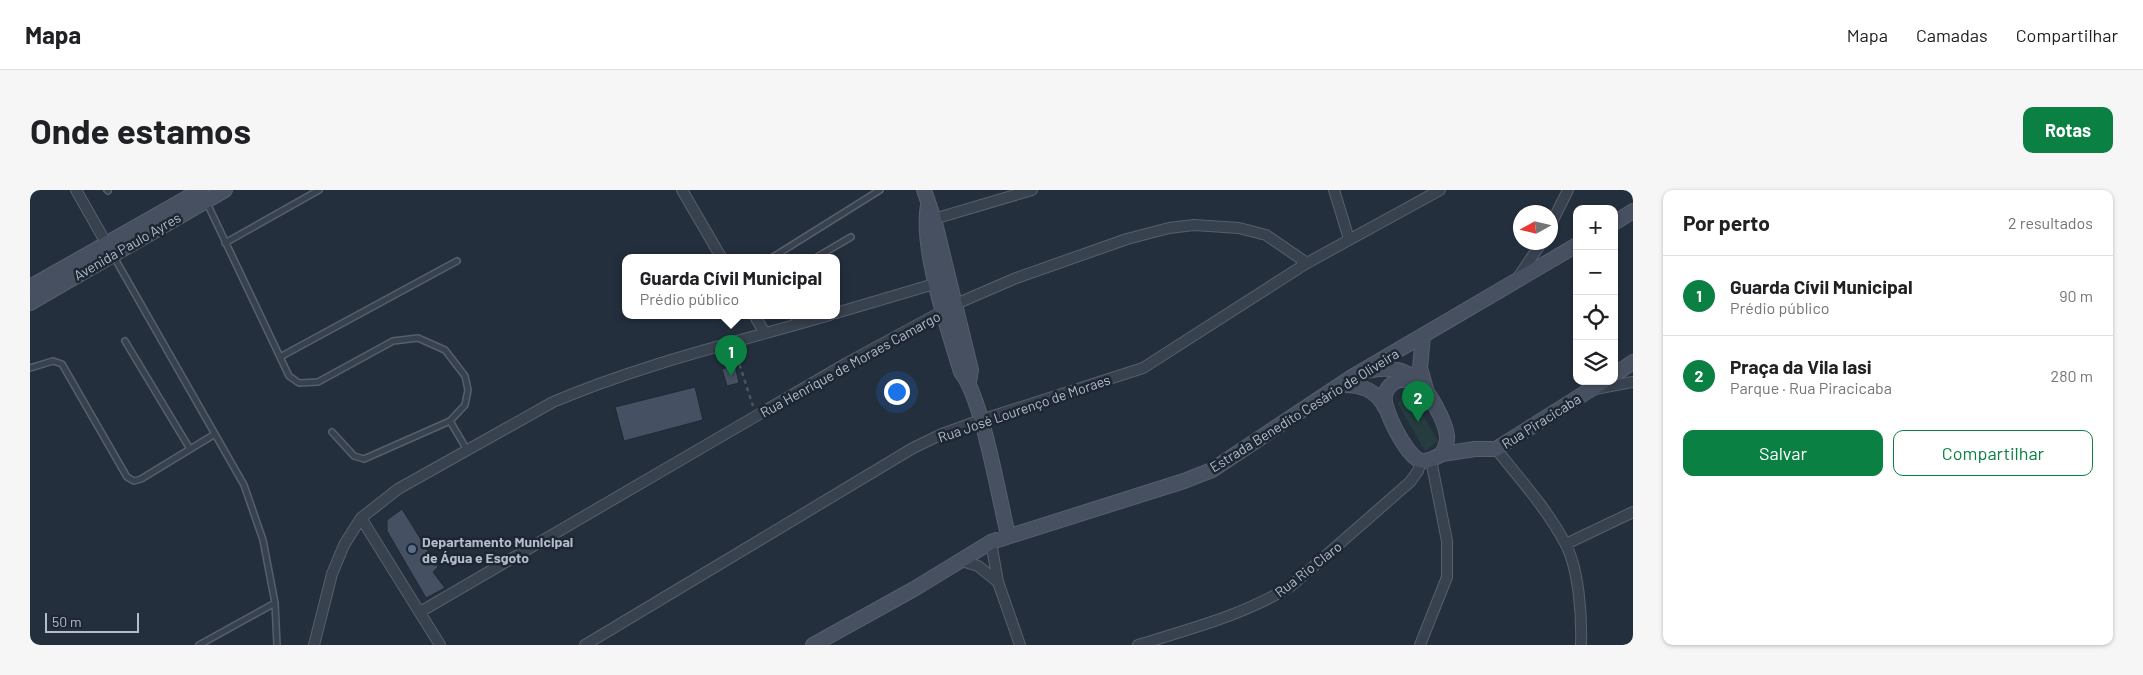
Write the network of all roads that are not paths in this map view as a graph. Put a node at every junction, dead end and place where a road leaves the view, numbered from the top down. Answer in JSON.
{"nodes":[{"id":1,"x":76,"y":190,"type":"edge"},
{"id":2,"x":225,"y":190,"type":"edge"},
{"id":3,"x":318,"y":190,"type":"edge"},
{"id":4,"x":682,"y":190,"type":"edge"},
{"id":5,"x":880,"y":190,"type":"edge"},
{"id":6,"x":924,"y":190,"type":"edge"},
{"id":7,"x":1032,"y":190,"type":"edge"},
{"id":8,"x":1334,"y":190,"type":"edge"},
{"id":9,"x":1440,"y":190,"type":"edge"},
{"id":10,"x":1568,"y":190,"type":"edge"},
{"id":11,"x":202,"y":194,"type":"edge"},
{"id":12,"x":1558,"y":210,"type":"edge"},
{"id":13,"x":1633,"y":211,"type":"edge"},
{"id":14,"x":1618,"y":220,"type":"edge"},
{"id":15,"x":929,"y":221,"type":"junction"},
{"id":16,"x":851,"y":237,"type":"dead end"},
{"id":17,"x":1349,"y":239,"type":"junction"},
{"id":18,"x":105,"y":242,"type":"junction"},
{"id":19,"x":225,"y":243,"type":"junction"},
{"id":20,"x":1573,"y":247,"type":"edge"},
{"id":21,"x":1536,"y":250,"type":"edge"},
{"id":22,"x":719,"y":254,"type":"edge"},
{"id":23,"x":779,"y":254,"type":"edge"},
{"id":24,"x":822,"y":254,"type":"edge"},
{"id":25,"x":113,"y":255,"type":"junction"},
{"id":26,"x":457,"y":261,"type":"dead end"},
{"id":27,"x":1307,"y":263,"type":"junction"},
{"id":28,"x":943,"y":281,"type":"junction"},
{"id":29,"x":1513,"y":283,"type":"junction"},
{"id":30,"x":30,"y":286,"type":"edge"},
{"id":31,"x":30,"y":303,"type":"edge"},
{"id":32,"x":950,"y":307,"type":"junction"},
{"id":33,"x":840,"y":312,"type":"edge"},
{"id":34,"x":756,"y":319,"type":"edge"},
{"id":35,"x":795,"y":320,"type":"edge"},
{"id":36,"x":765,"y":333,"type":"junction"},
{"id":37,"x":1423,"y":336,"type":"junction"},
{"id":38,"x":125,"y":341,"type":"dead end"},
{"id":39,"x":1396,"y":351,"type":"junction"},
{"id":40,"x":280,"y":357,"type":"junction"},
{"id":41,"x":1633,"y":362,"type":"edge"},
{"id":42,"x":30,"y":368,"type":"edge"},
{"id":43,"x":1388,"y":369,"type":"junction"},
{"id":44,"x":1360,"y":372,"type":"junction"},
{"id":45,"x":1618,"y":372,"type":"edge"},
{"id":46,"x":1633,"y":382,"type":"edge"},
{"id":47,"x":1340,"y":385,"type":"junction"},
{"id":48,"x":1598,"y":385,"type":"edge"},
{"id":49,"x":1423,"y":389,"type":"junction"},
{"id":50,"x":1592,"y":389,"type":"junction"},
{"id":51,"x":1385,"y":403,"type":"junction"},
{"id":52,"x":981,"y":420,"type":"junction"},
{"id":53,"x":450,"y":421,"type":"junction"},
{"id":54,"x":332,"y":432,"type":"dead end"},
{"id":55,"x":216,"y":434,"type":"junction"},
{"id":56,"x":1448,"y":437,"type":"junction"},
{"id":57,"x":190,"y":449,"type":"junction"},
{"id":58,"x":1475,"y":449,"type":"junction"},
{"id":59,"x":468,"y":450,"type":"junction"},
{"id":60,"x":1496,"y":450,"type":"junction"},
{"id":61,"x":1431,"y":458,"type":"junction"},
{"id":62,"x":1633,"y":512,"type":"edge"},
{"id":63,"x":361,"y":518,"type":"junction"},
{"id":64,"x":1008,"y":535,"type":"junction"},
{"id":65,"x":991,"y":542,"type":"junction"},
{"id":66,"x":1566,"y":544,"type":"junction"},
{"id":67,"x":959,"y":560,"type":"junction"},
{"id":68,"x":998,"y":582,"type":"junction"},
{"id":69,"x":275,"y":603,"type":"junction"},
{"id":70,"x":420,"y":612,"type":"junction"},
{"id":71,"x":199,"y":645,"type":"edge"},
{"id":72,"x":277,"y":645,"type":"edge"},
{"id":73,"x":314,"y":645,"type":"edge"},
{"id":74,"x":440,"y":645,"type":"edge"},
{"id":75,"x":585,"y":645,"type":"edge"},
{"id":76,"x":814,"y":645,"type":"edge"},
{"id":77,"x":1020,"y":645,"type":"edge"},
{"id":78,"x":1138,"y":645,"type":"edge"},
{"id":79,"x":1420,"y":645,"type":"edge"},
{"id":80,"x":1581,"y":645,"type":"edge"}],
"edges":[{"from":1,"to":18,"type":"street"},
{"from":2,"to":11,"type":"main road","name":"Avenida Paulo Ayres"},
{"from":3,"to":19,"type":"lane"},
{"from":4,"to":22,"type":"street"},
{"from":5,"to":23,"type":"lane"},
{"from":6,"to":15,"type":"main road"},
{"from":7,"to":15,"type":"street"},
{"from":8,"to":17,"type":"street"},
{"from":9,"to":17,"type":"street","name":"Rua José Lourenço de Moraes"},
{"from":10,"to":12,"type":"street"},
{"from":11,"to":18,"type":"main road","name":"Avenida Paulo Ayres"},
{"from":11,"to":19,"type":"lane"},
{"from":11,"to":25,"type":"main road","name":"Avenida Paulo Ayres"},
{"from":13,"to":14,"type":"main road"},
{"from":15,"to":28,"type":"main road"},
{"from":16,"to":24,"type":"lane"},
{"from":17,"to":27,"type":"street","name":"Rua José Lourenço de Moraes"},
{"from":18,"to":25,"type":"street"},
{"from":18,"to":30,"type":"main road","name":"Avenida Paulo Ayres"},
{"from":19,"to":40,"type":"lane"},
{"from":20,"to":29,"type":"main road","name":"Estrada Benedito Cesário de Oliveira"},
{"from":21,"to":29,"type":"street"},
{"from":25,"to":31,"type":"main road","name":"Avenida Paulo Ayres"},
{"from":25,"to":55,"type":"lane"},
{"from":26,"to":40,"type":"lane"},
{"from":27,"to":32,"type":"street","name":"Rua Henrique de Moraes Camargo"},
{"from":27,"to":52,"type":"street","name":"Rua José Lourenço de Moraes"},
{"from":28,"to":32,"type":"main road"},
{"from":28,"to":33,"type":"street"},
{"from":29,"to":37,"type":"main road","name":"Estrada Benedito Cesário de Oliveira"},
{"from":32,"to":52,"type":"main road"},
{"from":32,"to":70,"type":"street","name":"Rua Henrique de Moraes Camargo"},
{"from":34,"to":36,"type":"street"},
{"from":35,"to":36,"type":"street"},
{"from":36,"to":59,"type":"street"},
{"from":37,"to":39,"type":"main road","name":"Estrada Benedito Cesário de Oliveira"},
{"from":37,"to":49,"type":"main road"},
{"from":38,"to":57,"type":"lane"},
{"from":39,"to":43,"type":"main road"},
{"from":39,"to":44,"type":"main road","name":"Estrada Benedito Cesário de Oliveira"},
{"from":40,"to":53,"type":"lane"},
{"from":41,"to":45,"type":"main road"},
{"from":42,"to":57,"type":"lane"},
{"from":43,"to":44,"type":"main road"},
{"from":43,"to":49,"type":"main road"},
{"from":43,"to":51,"type":"main road"},
{"from":44,"to":47,"type":"main road","name":"Estrada Benedito Cesário de Oliveira"},
{"from":46,"to":50,"type":"street"},
{"from":47,"to":51,"type":"main road"},
{"from":47,"to":64,"type":"main road","name":"Estrada Benedito Cesário de Oliveira"},
{"from":48,"to":50,"type":"main road","name":"Rua Piracicaba"},
{"from":49,"to":51,"type":"main road"},
{"from":49,"to":56,"type":"main road"},
{"from":50,"to":60,"type":"main road","name":"Rua Piracicaba"},
{"from":51,"to":61,"type":"main road"},
{"from":52,"to":64,"type":"main road"},
{"from":52,"to":75,"type":"street","name":"Rua José Lourenço de Moraes"},
{"from":53,"to":54,"type":"lane"},
{"from":53,"to":59,"type":"lane"},
{"from":55,"to":57,"type":"lane"},
{"from":55,"to":69,"type":"lane"},
{"from":56,"to":58,"type":"main road","name":"Rua Piracicaba"},
{"from":56,"to":61,"type":"main road"},
{"from":58,"to":60,"type":"main road","name":"Rua Piracicaba"},
{"from":58,"to":61,"type":"main road","name":"Rua Piracicaba"},
{"from":59,"to":63,"type":"street"},
{"from":60,"to":66,"type":"street"},
{"from":61,"to":78,"type":"street","name":"Rua Rio Claro"},
{"from":61,"to":79,"type":"street"},
{"from":62,"to":66,"type":"street"},
{"from":63,"to":70,"type":"street"},
{"from":63,"to":73,"type":"street"},
{"from":64,"to":65,"type":"main road","name":"Estrada Benedito Cesário de Oliveira"},
{"from":65,"to":67,"type":"main road","name":"Estrada Benedito Cesário de Oliveira"},
{"from":65,"to":68,"type":"street"},
{"from":66,"to":80,"type":"street"},
{"from":67,"to":68,"type":"street"},
{"from":67,"to":76,"type":"main road","name":"Estrada Benedito Cesário de Oliveira"},
{"from":68,"to":77,"type":"street"},
{"from":69,"to":71,"type":"lane"},
{"from":69,"to":72,"type":"lane"},
{"from":70,"to":74,"type":"street"}]}
